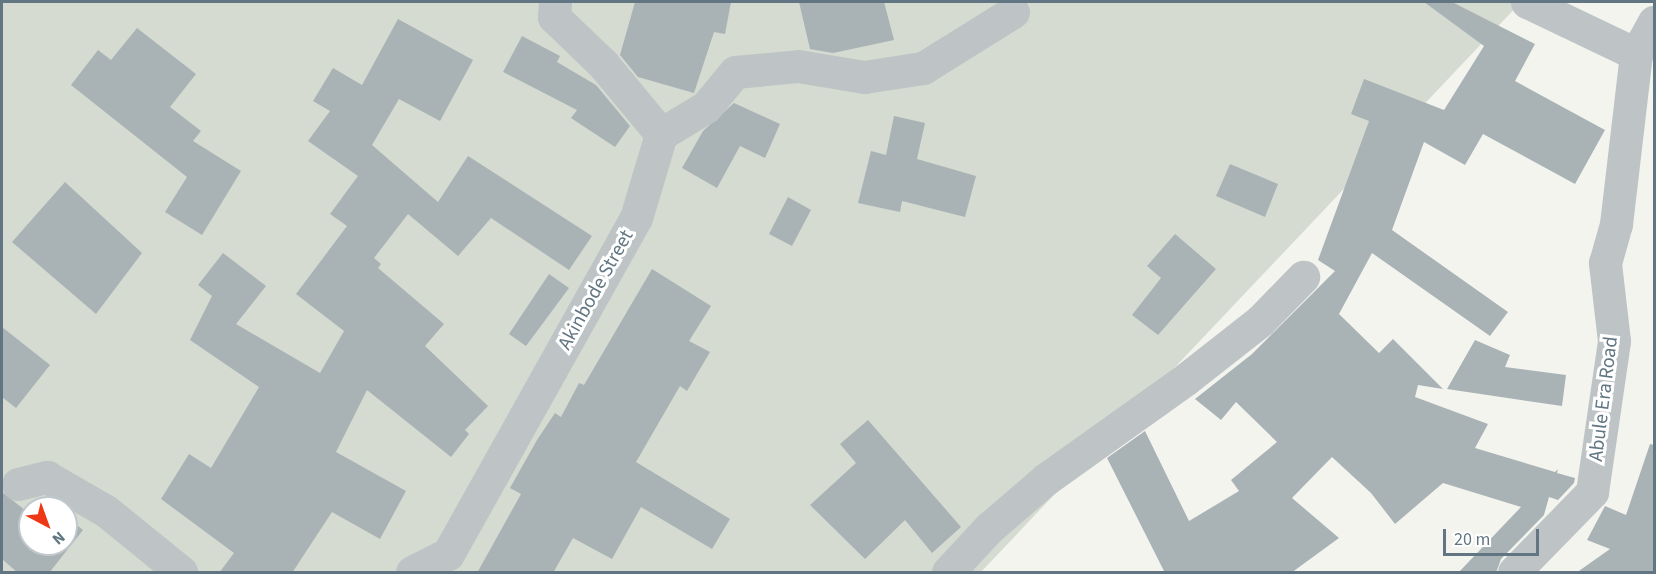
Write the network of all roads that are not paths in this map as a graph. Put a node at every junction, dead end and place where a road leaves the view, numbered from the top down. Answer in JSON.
{"nodes":[{"id":1,"x":555,"y":2,"type":"edge"},
{"id":2,"x":1527,"y":2,"type":"edge"},
{"id":3,"x":1013,"y":12,"type":"dead end"},
{"id":4,"x":1654,"y":22,"type":"edge"},
{"id":5,"x":1636,"y":54,"type":"junction"},
{"id":6,"x":661,"y":134,"type":"junction"},
{"id":7,"x":1303,"y":277,"type":"dead end"},
{"id":8,"x":18,"y":484,"type":"dead end"},
{"id":9,"x":181,"y":573,"type":"edge"},
{"id":10,"x":412,"y":573,"type":"edge"},
{"id":11,"x":948,"y":573,"type":"edge"},
{"id":12,"x":1514,"y":573,"type":"edge"}],
"edges":[{"from":1,"to":6,"type":"street"},
{"from":2,"to":5,"type":"street"},
{"from":3,"to":6,"type":"street"},
{"from":4,"to":5,"type":"street","name":"Abule Era Road"},
{"from":5,"to":12,"type":"street","name":"Abule Era Road"},
{"from":6,"to":10,"type":"street","name":"Akinbode Street"},
{"from":7,"to":11,"type":"street"},
{"from":8,"to":9,"type":"street"}]}
